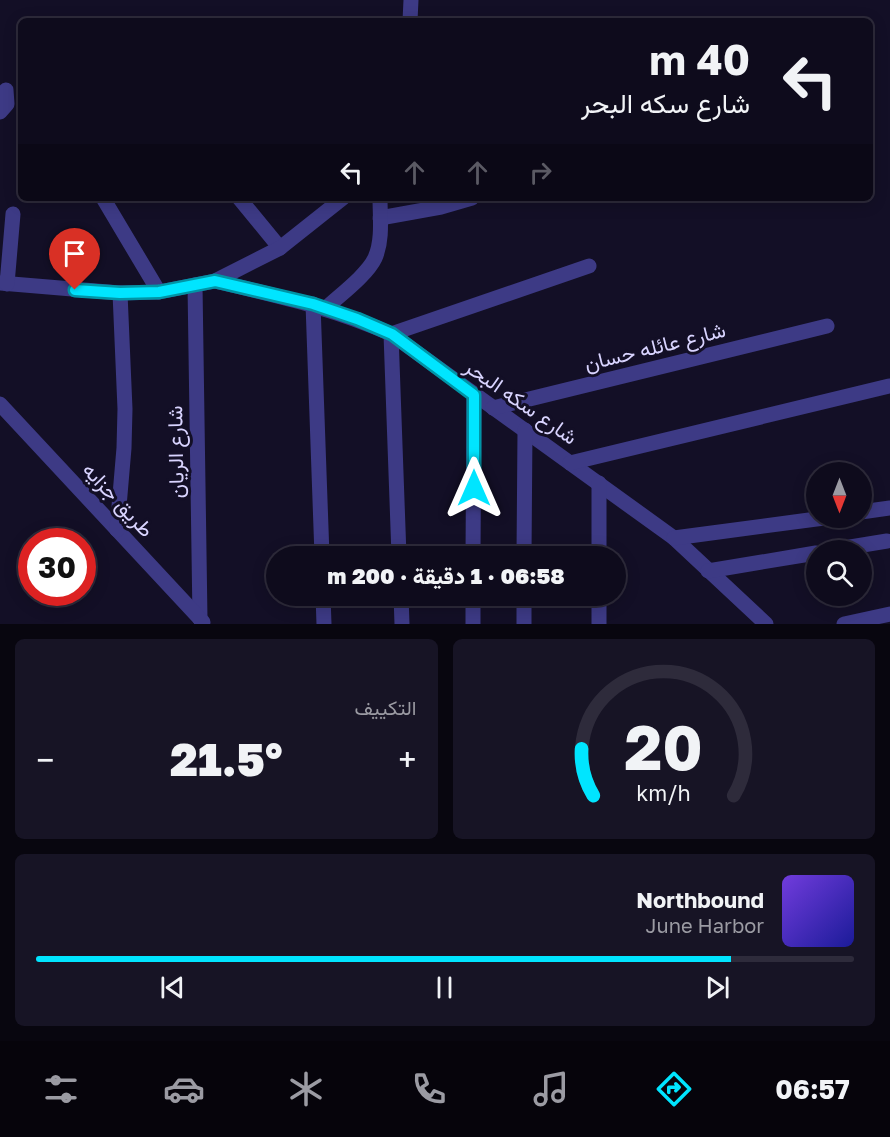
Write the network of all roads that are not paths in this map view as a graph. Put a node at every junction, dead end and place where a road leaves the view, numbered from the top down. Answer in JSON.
{"nodes":[{"id":1,"x":411,"y":0,"type":"edge"},
{"id":2,"x":410,"y":18,"type":"edge"},
{"id":3,"x":6,"y":90,"type":"dead end"},
{"id":4,"x":0,"y":112,"type":"edge"},
{"id":5,"x":109,"y":201,"type":"edge"},
{"id":6,"x":241,"y":201,"type":"edge"},
{"id":7,"x":339,"y":201,"type":"edge"},
{"id":8,"x":380,"y":201,"type":"edge"},
{"id":9,"x":462,"y":201,"type":"edge"},
{"id":10,"x":13,"y":214,"type":"dead end"},
{"id":11,"x":380,"y":218,"type":"junction"},
{"id":12,"x":280,"y":248,"type":"junction"},
{"id":13,"x":589,"y":266,"type":"dead end"},
{"id":14,"x":215,"y":281,"type":"junction"},
{"id":15,"x":4,"y":284,"type":"edge"},
{"id":16,"x":195,"y":285,"type":"junction"},
{"id":17,"x":159,"y":292,"type":"junction"},
{"id":18,"x":120,"y":293,"type":"junction"},
{"id":19,"x":320,"y":306,"type":"junction"},
{"id":20,"x":827,"y":326,"type":"dead end"},
{"id":21,"x":392,"y":334,"type":"junction"},
{"id":22,"x":889,"y":386,"type":"edge"},
{"id":23,"x":474,"y":395,"type":"junction"},
{"id":24,"x":0,"y":404,"type":"edge"},
{"id":25,"x":493,"y":408,"type":"junction"},
{"id":26,"x":525,"y":430,"type":"junction"},
{"id":27,"x":570,"y":463,"type":"junction"},
{"id":28,"x":599,"y":483,"type":"junction"},
{"id":29,"x":890,"y":508,"type":"edge"},
{"id":30,"x":872,"y":510,"type":"edge"},
{"id":31,"x":806,"y":520,"type":"edge"},
{"id":32,"x":117,"y":530,"type":"junction"},
{"id":33,"x":674,"y":538,"type":"junction"},
{"id":34,"x":887,"y":542,"type":"dead end"},
{"id":35,"x":872,"y":544,"type":"edge"},
{"id":36,"x":322,"y":546,"type":"edge"},
{"id":37,"x":399,"y":546,"type":"edge"},
{"id":38,"x":473,"y":546,"type":"edge"},
{"id":39,"x":524,"y":546,"type":"edge"},
{"id":40,"x":599,"y":546,"type":"edge"},
{"id":41,"x":806,"y":555,"type":"edge"},
{"id":42,"x":708,"y":571,"type":"junction"},
{"id":43,"x":324,"y":606,"type":"edge"},
{"id":44,"x":401,"y":606,"type":"edge"},
{"id":45,"x":473,"y":606,"type":"edge"},
{"id":46,"x":524,"y":606,"type":"edge"},
{"id":47,"x":599,"y":606,"type":"edge"},
{"id":48,"x":890,"y":614,"type":"edge"},
{"id":49,"x":202,"y":621,"type":"edge"},
{"id":50,"x":324,"y":624,"type":"edge"},
{"id":51,"x":402,"y":624,"type":"edge"},
{"id":52,"x":473,"y":624,"type":"edge"},
{"id":53,"x":524,"y":624,"type":"edge"},
{"id":54,"x":599,"y":624,"type":"edge"},
{"id":55,"x":766,"y":624,"type":"edge"},
{"id":56,"x":844,"y":624,"type":"edge"}],
"edges":[{"from":1,"to":2,"type":"street"},
{"from":3,"to":4,"type":"street"},
{"from":5,"to":17,"type":"street"},
{"from":6,"to":12,"type":"street"},
{"from":7,"to":12,"type":"street"},
{"from":8,"to":11,"type":"street"},
{"from":9,"to":11,"type":"street"},
{"from":10,"to":15,"type":"street"},
{"from":11,"to":19,"type":"street"},
{"from":12,"to":14,"type":"street"},
{"from":13,"to":21,"type":"street"},
{"from":14,"to":16,"type":"street"},
{"from":14,"to":19,"type":"street","name":"شارع سكه البحر"},
{"from":15,"to":18,"type":"street"},
{"from":16,"to":17,"type":"street"},
{"from":16,"to":49,"type":"street","name":"شارع الريان"},
{"from":17,"to":18,"type":"street"},
{"from":18,"to":32,"type":"street"},
{"from":19,"to":21,"type":"street","name":"شارع سكه البحر"},
{"from":19,"to":36,"type":"street"},
{"from":20,"to":25,"type":"street","name":"شارع عائله حسان"},
{"from":21,"to":23,"type":"street","name":"شارع سكه البحر"},
{"from":21,"to":37,"type":"street"},
{"from":22,"to":27,"type":"street"},
{"from":23,"to":25,"type":"street","name":"شارع سكه البحر"},
{"from":23,"to":38,"type":"street"},
{"from":24,"to":32,"type":"street","name":"طريق جزايه"},
{"from":25,"to":26,"type":"street","name":"شارع سكه البحر"},
{"from":26,"to":27,"type":"street","name":"شارع سكه البحر"},
{"from":26,"to":39,"type":"street"},
{"from":27,"to":28,"type":"street","name":"شارع سكه البحر"},
{"from":28,"to":33,"type":"street","name":"شارع سكه البحر"},
{"from":28,"to":40,"type":"street"},
{"from":29,"to":30,"type":"street"},
{"from":31,"to":33,"type":"street"},
{"from":32,"to":49,"type":"street","name":"طريق جزايه"},
{"from":33,"to":42,"type":"street","name":"شارع سكه البحر"},
{"from":34,"to":35,"type":"street"},
{"from":41,"to":42,"type":"street"},
{"from":42,"to":55,"type":"street","name":"شارع سكه البحر"},
{"from":43,"to":50,"type":"street"},
{"from":44,"to":51,"type":"street"},
{"from":45,"to":52,"type":"street"},
{"from":46,"to":53,"type":"street"},
{"from":47,"to":54,"type":"street"},
{"from":48,"to":56,"type":"street"}]}
